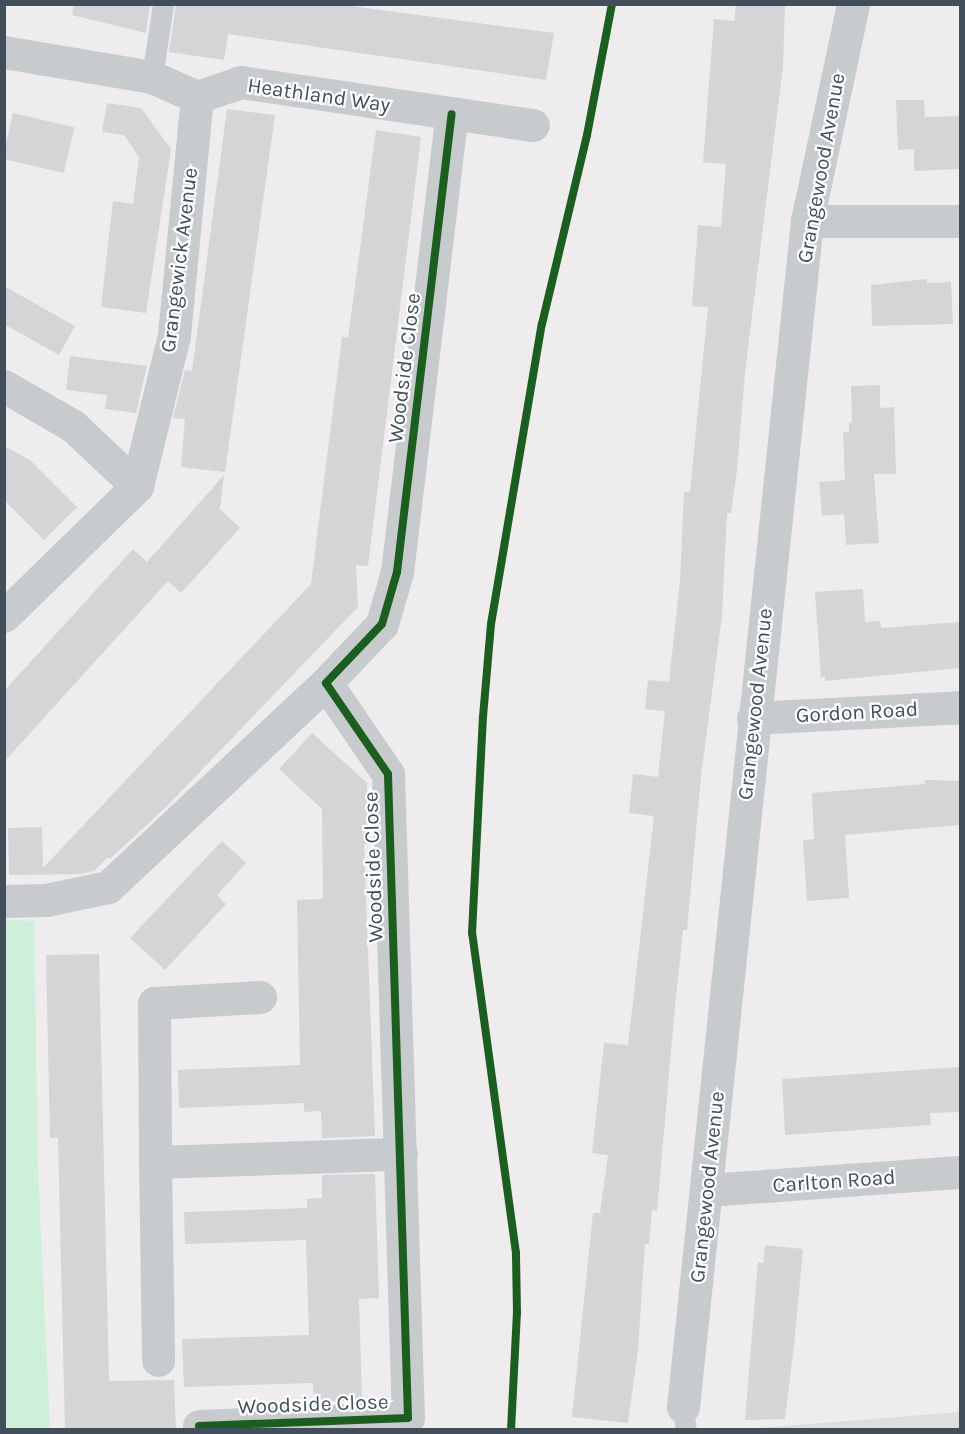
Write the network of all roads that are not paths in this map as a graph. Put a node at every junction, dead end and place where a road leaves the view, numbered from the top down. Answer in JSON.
{"nodes":[{"id":1,"x":163,"y":4,"type":"edge"},
{"id":2,"x":853,"y":4,"type":"edge"},
{"id":3,"x":4,"y":52,"type":"edge"},
{"id":4,"x":152,"y":77,"type":"junction"},
{"id":5,"x":197,"y":98,"type":"junction"},
{"id":6,"x":452,"y":114,"type":"junction"},
{"id":7,"x":533,"y":125,"type":"dead end"},
{"id":8,"x":807,"y":221,"type":"junction"},
{"id":9,"x":960,"y":221,"type":"edge"},
{"id":10,"x":4,"y":386,"type":"edge"},
{"id":11,"x":137,"y":486,"type":"junction"},
{"id":12,"x":4,"y":616,"type":"edge"},
{"id":13,"x":326,"y":682,"type":"junction"},
{"id":14,"x":960,"y":707,"type":"edge"},
{"id":15,"x":753,"y":718,"type":"junction"},
{"id":16,"x":4,"y":901,"type":"edge"},
{"id":17,"x":260,"y":997,"type":"dead end"},
{"id":18,"x":401,"y":1154,"type":"junction"},
{"id":19,"x":154,"y":1162,"type":"junction"},
{"id":20,"x":960,"y":1172,"type":"edge"},
{"id":21,"x":708,"y":1190,"type":"junction"},
{"id":22,"x":158,"y":1360,"type":"dead end"},
{"id":23,"x":684,"y":1418,"type":"edge"},
{"id":24,"x":199,"y":1426,"type":"dead end"}],
"edges":[{"from":1,"to":4,"type":"lane"},
{"from":2,"to":8,"type":"street","name":"Grangewood Avenue"},
{"from":3,"to":4,"type":"street"},
{"from":4,"to":5,"type":"street"},
{"from":5,"to":6,"type":"street","name":"Heathland Way"},
{"from":5,"to":11,"type":"street","name":"Grangewick Avenue"},
{"from":6,"to":7,"type":"street","name":"Heathland Way"},
{"from":6,"to":13,"type":"street","name":"Woodside Close"},
{"from":8,"to":9,"type":"street"},
{"from":8,"to":15,"type":"street","name":"Grangewood Avenue"},
{"from":10,"to":11,"type":"street"},
{"from":11,"to":12,"type":"street"},
{"from":13,"to":16,"type":"street","name":"Woodside Close"},
{"from":13,"to":18,"type":"street","name":"Woodside Close"},
{"from":14,"to":15,"type":"street","name":"Gordon Road"},
{"from":15,"to":21,"type":"street","name":"Grangewood Avenue"},
{"from":17,"to":19,"type":"street"},
{"from":18,"to":19,"type":"street"},
{"from":18,"to":24,"type":"street","name":"Woodside Close"},
{"from":19,"to":22,"type":"street"},
{"from":20,"to":21,"type":"street","name":"Carlton Road"},
{"from":21,"to":23,"type":"street","name":"Grangewood Avenue"}]}
